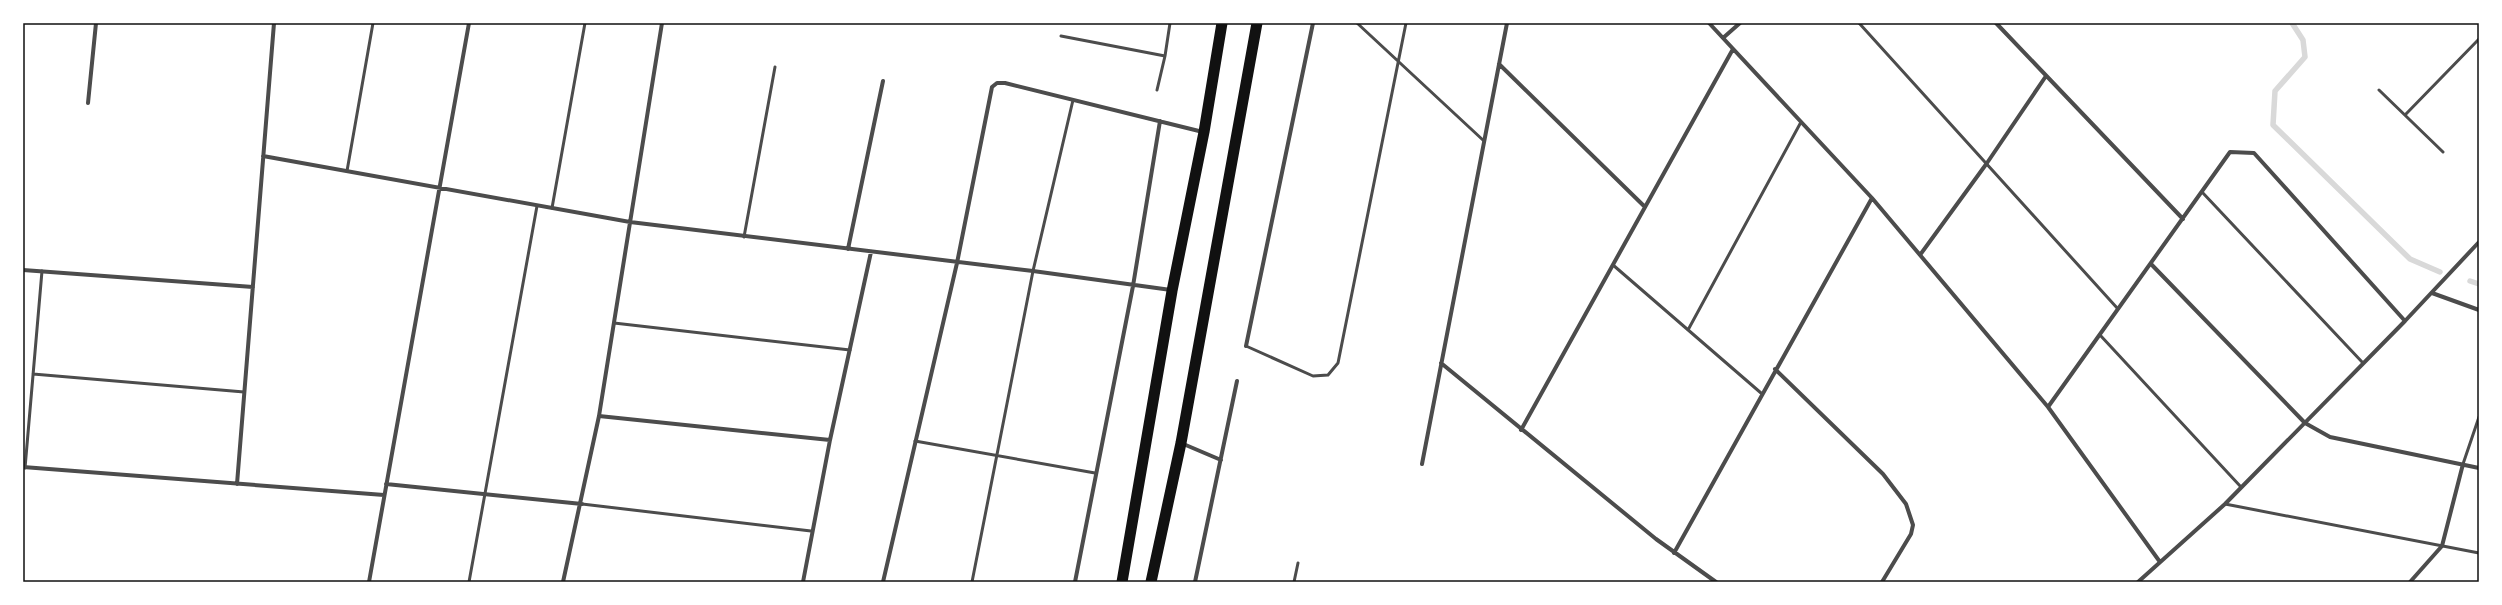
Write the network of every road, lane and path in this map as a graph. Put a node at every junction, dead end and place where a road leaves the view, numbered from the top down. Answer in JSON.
{"nodes":[{"id":1,"x":96,"y":23,"type":"edge"},
{"id":2,"x":274,"y":23,"type":"edge"},
{"id":3,"x":373,"y":23,"type":"edge"},
{"id":4,"x":469,"y":23,"type":"edge"},
{"id":5,"x":585,"y":23,"type":"edge"},
{"id":6,"x":662,"y":23,"type":"edge"},
{"id":7,"x":1170,"y":23,"type":"edge"},
{"id":8,"x":1222,"y":23,"type":"edge"},
{"id":9,"x":1257,"y":23,"type":"edge"},
{"id":10,"x":1313,"y":23,"type":"edge"},
{"id":11,"x":1357,"y":23,"type":"edge"},
{"id":12,"x":1406,"y":23,"type":"edge"},
{"id":13,"x":1507,"y":23,"type":"edge"},
{"id":14,"x":1709,"y":23,"type":"edge"},
{"id":15,"x":1740,"y":23,"type":"edge"},
{"id":16,"x":1859,"y":23,"type":"edge"},
{"id":17,"x":1996,"y":23,"type":"edge"},
{"id":18,"x":1061,"y":36,"type":"dead end"},
{"id":19,"x":1723,"y":38,"type":"junction"},
{"id":20,"x":2479,"y":39,"type":"edge"},
{"id":21,"x":1733,"y":49,"type":"junction"},
{"id":22,"x":1165,"y":56,"type":"junction"},
{"id":23,"x":1398,"y":62,"type":"junction"},
{"id":24,"x":1499,"y":64,"type":"junction"},
{"id":25,"x":775,"y":67,"type":"dead end"},
{"id":26,"x":2046,"y":76,"type":"junction"},
{"id":27,"x":882,"y":81,"type":"dead end"},
{"id":28,"x":1157,"y":90,"type":"dead end"},
{"id":29,"x":2379,"y":90,"type":"dead end"},
{"id":30,"x":1073,"y":100,"type":"junction"},
{"id":31,"x":88,"y":103,"type":"dead end"},
{"id":32,"x":2405,"y":115,"type":"junction"},
{"id":33,"x":1160,"y":121,"type":"junction"},
{"id":34,"x":1801,"y":122,"type":"junction"},
{"id":35,"x":1204,"y":132,"type":"junction"},
{"id":36,"x":1484,"y":141,"type":"junction"},
{"id":37,"x":2443,"y":152,"type":"dead end"},
{"id":38,"x":263,"y":156,"type":"junction"},
{"id":39,"x":1987,"y":164,"type":"junction"},
{"id":40,"x":347,"y":171,"type":"junction"},
{"id":41,"x":440,"y":188,"type":"junction"},
{"id":42,"x":2202,"y":192,"type":"junction"},
{"id":43,"x":1872,"y":198,"type":"junction"},
{"id":44,"x":537,"y":206,"type":"junction"},
{"id":45,"x":1645,"y":207,"type":"junction"},
{"id":46,"x":552,"y":208,"type":"junction"},
{"id":47,"x":2183,"y":219,"type":"junction"},
{"id":48,"x":630,"y":222,"type":"junction"},
{"id":49,"x":744,"y":237,"type":"junction"},
{"id":50,"x":2479,"y":242,"type":"edge"},
{"id":51,"x":848,"y":249,"type":"junction"},
{"id":52,"x":871,"y":252,"type":"junction"},
{"id":53,"x":1920,"y":255,"type":"junction"},
{"id":54,"x":957,"y":263,"type":"junction"},
{"id":55,"x":2151,"y":264,"type":"junction"},
{"id":56,"x":1613,"y":265,"type":"junction"},
{"id":57,"x":23,"y":270,"type":"edge"},
{"id":58,"x":42,"y":271,"type":"junction"},
{"id":59,"x":1034,"y":271,"type":"junction"},
{"id":60,"x":1132,"y":286,"type":"junction"},
{"id":61,"x":253,"y":287,"type":"junction"},
{"id":62,"x":1172,"y":291,"type":"junction"},
{"id":63,"x":2432,"y":293,"type":"junction"},
{"id":64,"x":2118,"y":309,"type":"junction"},
{"id":65,"x":2479,"y":310,"type":"edge"},
{"id":66,"x":2405,"y":321,"type":"junction"},
{"id":67,"x":614,"y":323,"type":"junction"},
{"id":68,"x":1688,"y":330,"type":"junction"},
{"id":69,"x":2100,"y":335,"type":"junction"},
{"id":70,"x":1246,"y":346,"type":"joint"},
{"id":71,"x":850,"y":350,"type":"junction"},
{"id":72,"x":1441,"y":363,"type":"junction"},
{"id":73,"x":2363,"y":363,"type":"junction"},
{"id":74,"x":1775,"y":369,"type":"junction"},
{"id":75,"x":33,"y":374,"type":"junction"},
{"id":76,"x":1237,"y":381,"type":"dead end"},
{"id":77,"x":244,"y":392,"type":"junction"},
{"id":78,"x":1761,"y":393,"type":"junction"},
{"id":79,"x":2048,"y":407,"type":"junction"},
{"id":80,"x":599,"y":416,"type":"junction"},
{"id":81,"x":2479,"y":418,"type":"edge"},
{"id":82,"x":2305,"y":423,"type":"junction"},
{"id":83,"x":1521,"y":430,"type":"junction"},
{"id":84,"x":830,"y":440,"type":"junction"},
{"id":85,"x":915,"y":441,"type":"junction"},
{"id":86,"x":1181,"y":443,"type":"junction"},
{"id":87,"x":997,"y":454,"type":"junction"},
{"id":88,"x":1221,"y":460,"type":"junction"},
{"id":89,"x":1422,"y":464,"type":"dead end"},
{"id":90,"x":2463,"y":464,"type":"junction"},
{"id":91,"x":24,"y":467,"type":"edge"},
{"id":92,"x":2479,"y":468,"type":"edge"},
{"id":93,"x":1095,"y":473,"type":"junction"},
{"id":94,"x":237,"y":484,"type":"junction"},
{"id":95,"x":386,"y":484,"type":"junction"},
{"id":96,"x":2241,"y":487,"type":"junction"},
{"id":97,"x":484,"y":494,"type":"junction"},
{"id":98,"x":384,"y":495,"type":"junction"},
{"id":99,"x":582,"y":504,"type":"junction"},
{"id":100,"x":2224,"y":504,"type":"junction"},
{"id":101,"x":811,"y":531,"type":"junction"},
{"id":102,"x":2442,"y":546,"type":"junction"},
{"id":103,"x":1674,"y":553,"type":"junction"},
{"id":104,"x":2479,"y":553,"type":"edge"},
{"id":105,"x":2160,"y":562,"type":"junction"},
{"id":106,"x":1298,"y":563,"type":"dead end"},
{"id":107,"x":369,"y":582,"type":"edge"},
{"id":108,"x":469,"y":582,"type":"edge"},
{"id":109,"x":563,"y":582,"type":"edge"},
{"id":110,"x":803,"y":582,"type":"edge"},
{"id":111,"x":883,"y":582,"type":"edge"},
{"id":112,"x":972,"y":582,"type":"edge"},
{"id":113,"x":1075,"y":582,"type":"edge"},
{"id":114,"x":1122,"y":582,"type":"edge"},
{"id":115,"x":1151,"y":582,"type":"edge"},
{"id":116,"x":1195,"y":582,"type":"edge"},
{"id":117,"x":1294,"y":582,"type":"edge"},
{"id":118,"x":1716,"y":582,"type":"edge"},
{"id":119,"x":1882,"y":582,"type":"edge"},
{"id":120,"x":2138,"y":582,"type":"edge"},
{"id":121,"x":2410,"y":582,"type":"edge"}],
"edges":[{"from":1,"to":31,"type":"street"},
{"from":2,"to":38,"type":"street"},
{"from":3,"to":40,"type":"lane"},
{"from":4,"to":41,"type":"street"},
{"from":5,"to":46,"type":"lane"},
{"from":6,"to":48,"type":"street"},
{"from":7,"to":22,"type":"lane"},
{"from":8,"to":35,"type":"highway"},
{"from":9,"to":86,"type":"highway"},
{"from":10,"to":70,"type":"street"},
{"from":11,"to":23,"type":"lane"},
{"from":12,"to":23,"type":"lane"},
{"from":13,"to":24,"type":"street"},
{"from":14,"to":19,"type":"street"},
{"from":15,"to":19,"type":"street"},
{"from":16,"to":39,"type":"lane"},
{"from":17,"to":26,"type":"street"},
{"from":18,"to":22,"type":"lane"},
{"from":19,"to":21,"type":"street"},
{"from":20,"to":32,"type":"lane"},
{"from":21,"to":34,"type":"street"},
{"from":21,"to":45,"type":"street"},
{"from":22,"to":28,"type":"lane"},
{"from":23,"to":36,"type":"lane"},
{"from":23,"to":70,"type":"lane"},
{"from":24,"to":36,"type":"street"},
{"from":24,"to":45,"type":"street"},
{"from":25,"to":49,"type":"lane"},
{"from":26,"to":39,"type":"street"},
{"from":26,"to":47,"type":"street"},
{"from":27,"to":51,"type":"street"},
{"from":29,"to":32,"type":"lane"},
{"from":30,"to":33,"type":"street"},
{"from":30,"to":54,"type":"street"},
{"from":30,"to":59,"type":"lane"},
{"from":32,"to":37,"type":"lane"},
{"from":33,"to":35,"type":"street"},
{"from":33,"to":60,"type":"street"},
{"from":34,"to":43,"type":"street"},
{"from":34,"to":68,"type":"lane"},
{"from":35,"to":62,"type":"highway"},
{"from":36,"to":72,"type":"street"},
{"from":38,"to":40,"type":"street"},
{"from":38,"to":61,"type":"street"},
{"from":39,"to":53,"type":"street"},
{"from":39,"to":64,"type":"lane"},
{"from":40,"to":41,"type":"street"},
{"from":41,"to":44,"type":"street"},
{"from":41,"to":95,"type":"street"},
{"from":42,"to":47,"type":"street"},
{"from":42,"to":66,"type":"street"},
{"from":42,"to":73,"type":"lane"},
{"from":43,"to":53,"type":"street"},
{"from":43,"to":74,"type":"street"},
{"from":44,"to":46,"type":"street"},
{"from":44,"to":97,"type":"lane"},
{"from":45,"to":56,"type":"street"},
{"from":46,"to":48,"type":"street"},
{"from":47,"to":55,"type":"street"},
{"from":48,"to":49,"type":"street"},
{"from":48,"to":67,"type":"street"},
{"from":49,"to":51,"type":"street"},
{"from":50,"to":63,"type":"street"},
{"from":51,"to":52,"type":"street"},
{"from":52,"to":54,"type":"street"},
{"from":52,"to":71,"type":"street"},
{"from":53,"to":79,"type":"street"},
{"from":54,"to":59,"type":"street"},
{"from":54,"to":85,"type":"street"},
{"from":55,"to":64,"type":"street"},
{"from":55,"to":82,"type":"street"},
{"from":56,"to":68,"type":"lane"},
{"from":56,"to":83,"type":"street"},
{"from":57,"to":58,"type":"street"},
{"from":58,"to":61,"type":"street"},
{"from":58,"to":75,"type":"lane"},
{"from":59,"to":60,"type":"street"},
{"from":59,"to":87,"type":"lane"},
{"from":60,"to":62,"type":"street"},
{"from":60,"to":93,"type":"street"},
{"from":61,"to":77,"type":"street"},
{"from":62,"to":114,"type":"highway"},
{"from":63,"to":65,"type":"street"},
{"from":63,"to":66,"type":"street"},
{"from":64,"to":69,"type":"street"},
{"from":66,"to":73,"type":"street"},
{"from":67,"to":71,"type":"lane"},
{"from":67,"to":80,"type":"street"},
{"from":68,"to":78,"type":"lane"},
{"from":69,"to":79,"type":"street"},
{"from":69,"to":96,"type":"lane"},
{"from":71,"to":84,"type":"street"},
{"from":72,"to":83,"type":"street"},
{"from":72,"to":89,"type":"street"},
{"from":73,"to":82,"type":"street"},
{"from":74,"to":78,"type":"street"},
{"from":74,"to":119,"type":"street"},
{"from":75,"to":77,"type":"lane"},
{"from":75,"to":91,"type":"lane"},
{"from":76,"to":88,"type":"street"},
{"from":77,"to":94,"type":"street"},
{"from":78,"to":103,"type":"street"},
{"from":79,"to":105,"type":"street"},
{"from":80,"to":84,"type":"street"},
{"from":80,"to":99,"type":"street"},
{"from":81,"to":90,"type":"lane"},
{"from":82,"to":90,"type":"street"},
{"from":82,"to":96,"type":"street"},
{"from":83,"to":103,"type":"street"},
{"from":84,"to":101,"type":"street"},
{"from":85,"to":87,"type":"lane"},
{"from":85,"to":111,"type":"street"},
{"from":86,"to":88,"type":"street"},
{"from":86,"to":115,"type":"highway"},
{"from":87,"to":93,"type":"lane"},
{"from":87,"to":112,"type":"lane"},
{"from":88,"to":116,"type":"street"},
{"from":90,"to":92,"type":"street"},
{"from":90,"to":102,"type":"street"},
{"from":91,"to":94,"type":"street"},
{"from":93,"to":113,"type":"street"},
{"from":94,"to":98,"type":"street"},
{"from":95,"to":97,"type":"street"},
{"from":95,"to":98,"type":"street"},
{"from":96,"to":100,"type":"street"},
{"from":97,"to":99,"type":"street"},
{"from":97,"to":108,"type":"lane"},
{"from":98,"to":107,"type":"street"},
{"from":99,"to":101,"type":"lane"},
{"from":99,"to":109,"type":"street"},
{"from":100,"to":102,"type":"lane"},
{"from":100,"to":105,"type":"street"},
{"from":101,"to":110,"type":"street"},
{"from":102,"to":104,"type":"lane"},
{"from":102,"to":121,"type":"street"},
{"from":103,"to":118,"type":"street"},
{"from":105,"to":120,"type":"street"},
{"from":106,"to":117,"type":"lane"}]}
